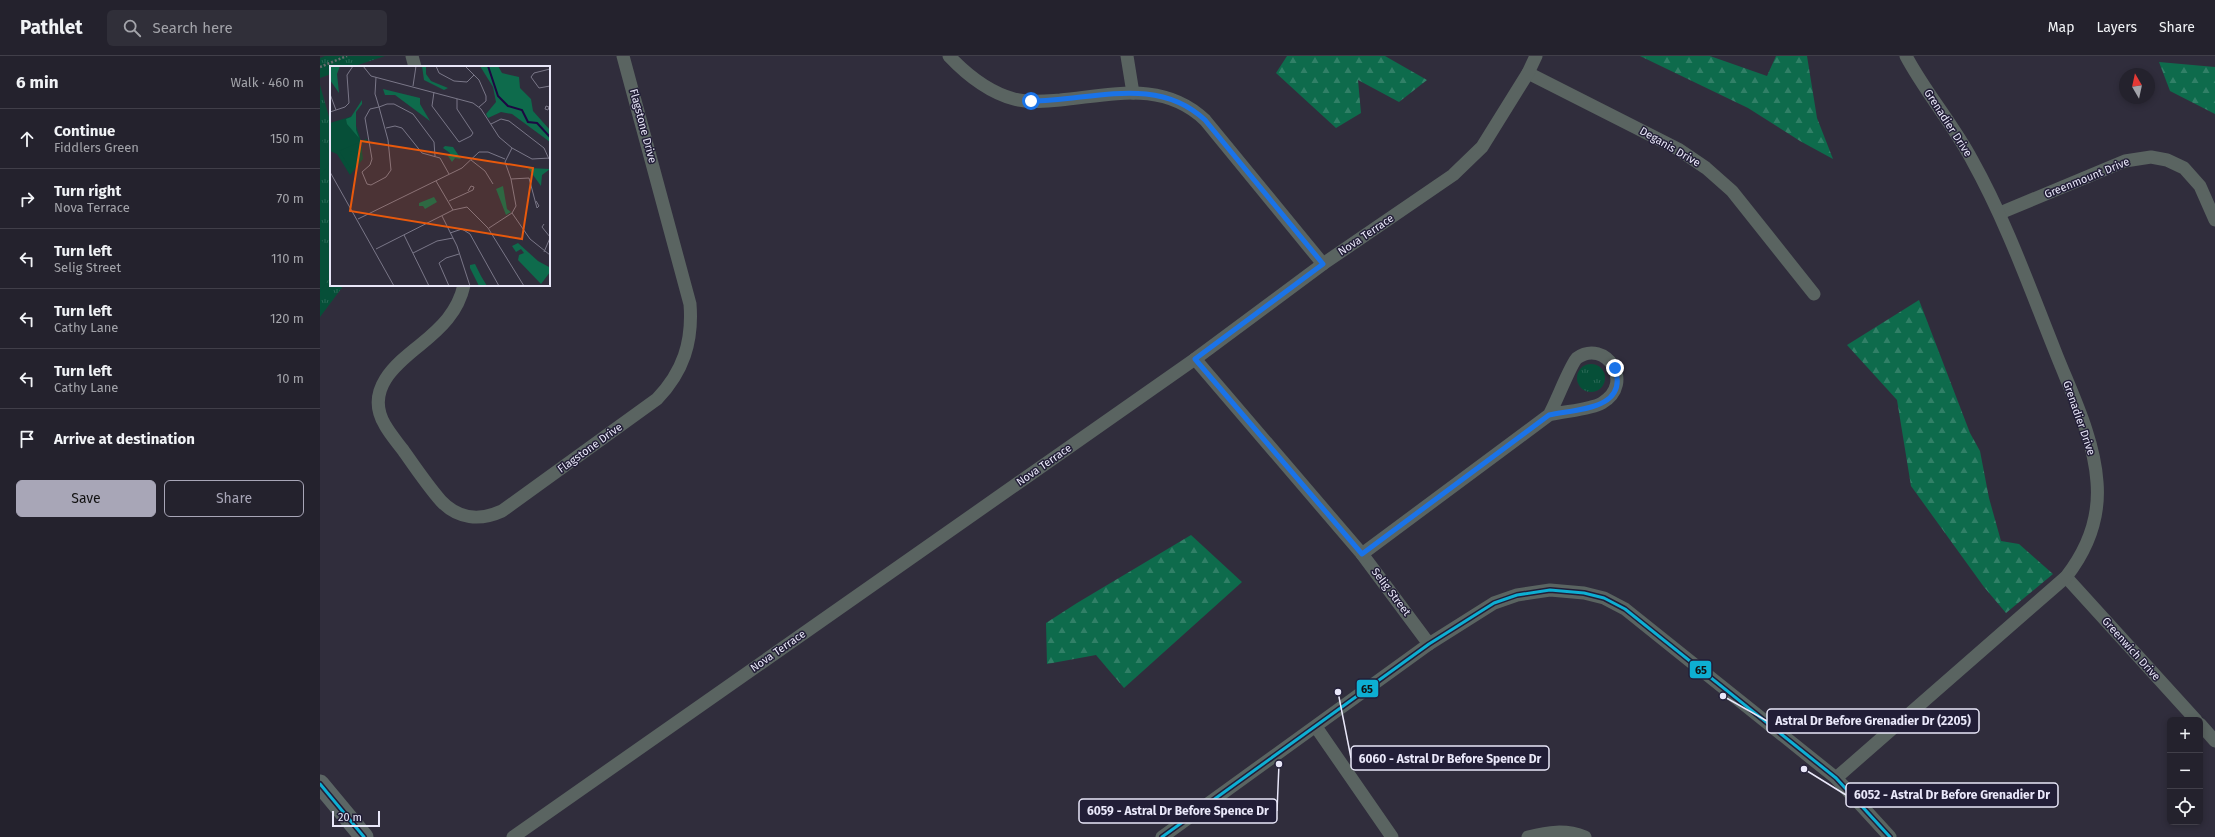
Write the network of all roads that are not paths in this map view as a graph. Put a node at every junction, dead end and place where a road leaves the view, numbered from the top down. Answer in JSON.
{"nodes":[{"id":1,"x":412,"y":56,"type":"edge"},
{"id":2,"x":623,"y":56,"type":"edge"},
{"id":3,"x":949,"y":56,"type":"edge"},
{"id":4,"x":1127,"y":56,"type":"edge"},
{"id":5,"x":1536,"y":56,"type":"edge"},
{"id":6,"x":1906,"y":56,"type":"edge"},
{"id":7,"x":415,"y":66,"type":"edge"},
{"id":8,"x":1528,"y":73,"type":"junction"},
{"id":9,"x":1133,"y":93,"type":"junction"},
{"id":10,"x":2000,"y":213,"type":"junction"},
{"id":11,"x":2215,"y":220,"type":"edge"},
{"id":12,"x":1323,"y":264,"type":"junction"},
{"id":13,"x":464,"y":286,"type":"edge"},
{"id":14,"x":1814,"y":294,"type":"dead end"},
{"id":15,"x":1195,"y":359,"type":"junction"},
{"id":16,"x":1549,"y":415,"type":"junction"},
{"id":17,"x":1362,"y":554,"type":"junction"},
{"id":18,"x":2066,"y":577,"type":"junction"},
{"id":19,"x":1429,"y":644,"type":"junction"},
{"id":20,"x":2193,"y":717,"type":"edge"},
{"id":21,"x":1316,"y":727,"type":"junction"},
{"id":22,"x":2203,"y":727,"type":"edge"},
{"id":23,"x":2215,"y":741,"type":"edge"},
{"id":24,"x":1836,"y":778,"type":"junction"},
{"id":25,"x":320,"y":784,"type":"edge"},
{"id":26,"x":364,"y":837,"type":"edge"},
{"id":27,"x":513,"y":837,"type":"edge"},
{"id":28,"x":1162,"y":837,"type":"edge"},
{"id":29,"x":1392,"y":837,"type":"edge"},
{"id":30,"x":1528,"y":837,"type":"edge"},
{"id":31,"x":1585,"y":837,"type":"edge"},
{"id":32,"x":1890,"y":837,"type":"edge"}],
"edges":[{"from":1,"to":7,"type":"street"},
{"from":2,"to":13,"type":"street","name":"Flagstone Drive"},
{"from":3,"to":9,"type":"street"},
{"from":4,"to":9,"type":"street"},
{"from":5,"to":8,"type":"street","name":"Nova Terrace"},
{"from":6,"to":10,"type":"street","name":"Grenadier Drive"},
{"from":8,"to":12,"type":"street","name":"Nova Terrace"},
{"from":8,"to":14,"type":"street","name":"Deganis Drive"},
{"from":9,"to":12,"type":"street"},
{"from":10,"to":11,"type":"street","name":"Greenmount Drive"},
{"from":10,"to":18,"type":"street","name":"Grenadier Drive"},
{"from":12,"to":15,"type":"street","name":"Nova Terrace"},
{"from":15,"to":17,"type":"street","name":"Selig Street"},
{"from":15,"to":27,"type":"street","name":"Nova Terrace"},
{"from":16,"to":16,"type":"street"},
{"from":16,"to":17,"type":"street"},
{"from":17,"to":19,"type":"street","name":"Selig Street"},
{"from":18,"to":20,"type":"street","name":"Greenwich Drive"},
{"from":18,"to":24,"type":"street","name":"Grenadier Drive"},
{"from":19,"to":21,"type":"street"},
{"from":19,"to":24,"type":"street"},
{"from":21,"to":28,"type":"street"},
{"from":21,"to":29,"type":"street"},
{"from":22,"to":23,"type":"street"},
{"from":24,"to":32,"type":"street"},
{"from":25,"to":26,"type":"street"},
{"from":30,"to":31,"type":"street"}]}
